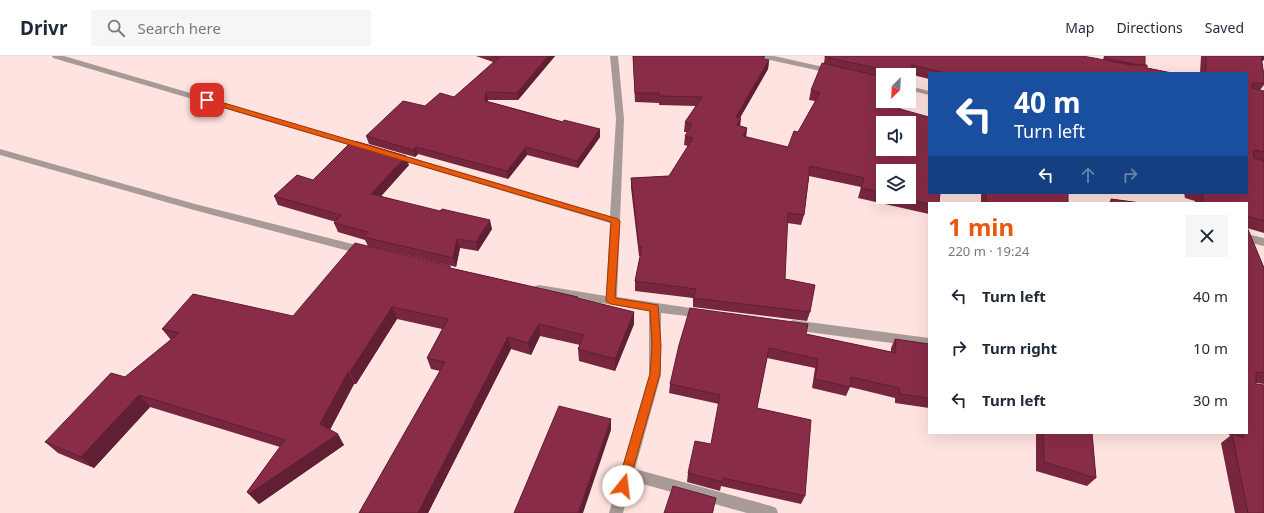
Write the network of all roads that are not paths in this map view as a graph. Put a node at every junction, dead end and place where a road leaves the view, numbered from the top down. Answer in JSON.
{"nodes":[{"id":1,"x":56,"y":56,"type":"edge"},
{"id":2,"x":764,"y":56,"type":"edge"},
{"id":3,"x":611,"y":57,"type":"edge"},
{"id":4,"x":846,"y":74,"type":"edge"},
{"id":5,"x":916,"y":90,"type":"edge"},
{"id":6,"x":928,"y":93,"type":"edge"},
{"id":7,"x":370,"y":149,"type":"edge"},
{"id":8,"x":0,"y":152,"type":"edge"},
{"id":9,"x":386,"y":153,"type":"edge"},
{"id":10,"x":615,"y":221,"type":"junction"},
{"id":11,"x":1248,"y":238,"type":"edge"},
{"id":12,"x":1264,"y":242,"type":"edge"},
{"id":13,"x":377,"y":254,"type":"edge"},
{"id":14,"x":528,"y":287,"type":"edge"},
{"id":15,"x":611,"y":301,"type":"junction"},
{"id":16,"x":655,"y":308,"type":"junction"},
{"id":17,"x":717,"y":316,"type":"edge"},
{"id":18,"x":780,"y":324,"type":"edge"},
{"id":19,"x":928,"y":343,"type":"edge"},
{"id":20,"x":627,"y":473,"type":"junction"},
{"id":21,"x":616,"y":513,"type":"edge"},
{"id":22,"x":771,"y":513,"type":"edge"}],
"edges":[{"from":1,"to":7,"type":"street"},
{"from":2,"to":4,"type":"street"},
{"from":3,"to":10,"type":"street"},
{"from":5,"to":6,"type":"street"},
{"from":8,"to":13,"type":"street"},
{"from":9,"to":10,"type":"street"},
{"from":10,"to":15,"type":"street"},
{"from":11,"to":12,"type":"street"},
{"from":14,"to":15,"type":"street"},
{"from":15,"to":16,"type":"street"},
{"from":16,"to":17,"type":"street"},
{"from":16,"to":20,"type":"street"},
{"from":18,"to":19,"type":"street"},
{"from":20,"to":21,"type":"street"},
{"from":20,"to":22,"type":"street"}]}
